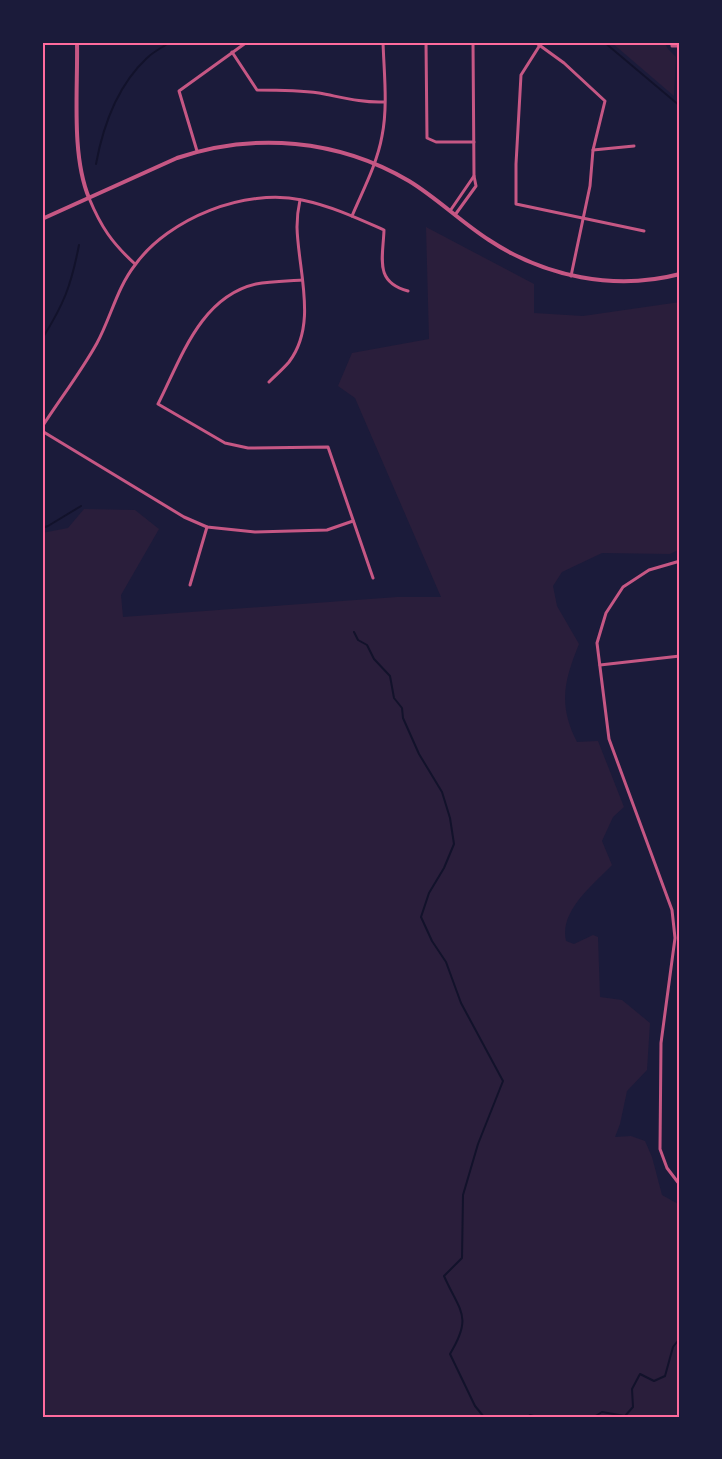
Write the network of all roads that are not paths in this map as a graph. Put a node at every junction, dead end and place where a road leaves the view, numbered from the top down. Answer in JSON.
{"nodes":[{"id":1,"x":77,"y":42,"type":"edge"},
{"id":2,"x":247,"y":42,"type":"edge"},
{"id":3,"x":383,"y":42,"type":"edge"},
{"id":4,"x":426,"y":42,"type":"edge"},
{"id":5,"x":473,"y":42,"type":"edge"},
{"id":6,"x":535,"y":42,"type":"edge"},
{"id":7,"x":672,"y":44,"type":"edge"},
{"id":8,"x":540,"y":45,"type":"junction"},
{"id":9,"x":680,"y":46,"type":"edge"},
{"id":10,"x":232,"y":52,"type":"junction"},
{"id":11,"x":384,"y":102,"type":"junction"},
{"id":12,"x":474,"y":142,"type":"junction"},
{"id":13,"x":634,"y":146,"type":"dead end"},
{"id":14,"x":593,"y":150,"type":"junction"},
{"id":15,"x":197,"y":151,"type":"junction"},
{"id":16,"x":374,"y":164,"type":"junction"},
{"id":17,"x":474,"y":176,"type":"junction"},
{"id":18,"x":464,"y":190,"type":"junction"},
{"id":19,"x":469,"y":195,"type":"junction"},
{"id":20,"x":89,"y":198,"type":"junction"},
{"id":21,"x":300,"y":200,"type":"junction"},
{"id":22,"x":450,"y":210,"type":"junction"},
{"id":23,"x":455,"y":215,"type":"junction"},
{"id":24,"x":352,"y":216,"type":"junction"},
{"id":25,"x":584,"y":218,"type":"junction"},
{"id":26,"x":42,"y":219,"type":"edge"},
{"id":27,"x":644,"y":231,"type":"dead end"},
{"id":28,"x":135,"y":264,"type":"junction"},
{"id":29,"x":680,"y":274,"type":"edge"},
{"id":30,"x":571,"y":276,"type":"junction"},
{"id":31,"x":302,"y":280,"type":"junction"},
{"id":32,"x":408,"y":291,"type":"dead end"},
{"id":33,"x":269,"y":382,"type":"dead end"},
{"id":34,"x":42,"y":429,"type":"edge"},
{"id":35,"x":353,"y":521,"type":"junction"},
{"id":36,"x":207,"y":527,"type":"junction"},
{"id":37,"x":680,"y":561,"type":"edge"},
{"id":38,"x":373,"y":578,"type":"dead end"},
{"id":39,"x":190,"y":585,"type":"dead end"},
{"id":40,"x":680,"y":656,"type":"edge"},
{"id":41,"x":600,"y":665,"type":"junction"},
{"id":42,"x":680,"y":1185,"type":"edge"}],
"edges":[{"from":1,"to":20,"type":"street"},
{"from":2,"to":10,"type":"street"},
{"from":3,"to":11,"type":"street"},
{"from":4,"to":12,"type":"street"},
{"from":5,"to":12,"type":"street"},
{"from":6,"to":8,"type":"street"},
{"from":7,"to":9,"type":"street"},
{"from":8,"to":14,"type":"street"},
{"from":8,"to":25,"type":"street"},
{"from":10,"to":11,"type":"street"},
{"from":10,"to":15,"type":"street"},
{"from":11,"to":16,"type":"street"},
{"from":12,"to":17,"type":"street"},
{"from":13,"to":14,"type":"street"},
{"from":14,"to":25,"type":"street"},
{"from":15,"to":16,"type":"street"},
{"from":15,"to":20,"type":"street"},
{"from":16,"to":22,"type":"street"},
{"from":16,"to":24,"type":"street"},
{"from":17,"to":18,"type":"street"},
{"from":17,"to":19,"type":"street"},
{"from":18,"to":19,"type":"street"},
{"from":18,"to":22,"type":"street"},
{"from":19,"to":23,"type":"street"},
{"from":20,"to":26,"type":"street"},
{"from":20,"to":28,"type":"street"},
{"from":21,"to":24,"type":"street"},
{"from":21,"to":28,"type":"street"},
{"from":21,"to":31,"type":"street"},
{"from":22,"to":23,"type":"street"},
{"from":23,"to":30,"type":"street"},
{"from":24,"to":32,"type":"street"},
{"from":25,"to":27,"type":"street"},
{"from":25,"to":30,"type":"street"},
{"from":28,"to":34,"type":"street"},
{"from":29,"to":30,"type":"street"},
{"from":31,"to":33,"type":"street"},
{"from":31,"to":35,"type":"street"},
{"from":34,"to":36,"type":"street"},
{"from":35,"to":36,"type":"street"},
{"from":35,"to":38,"type":"street"},
{"from":36,"to":39,"type":"street"},
{"from":37,"to":41,"type":"street"},
{"from":40,"to":41,"type":"street"},
{"from":41,"to":42,"type":"street"}]}
